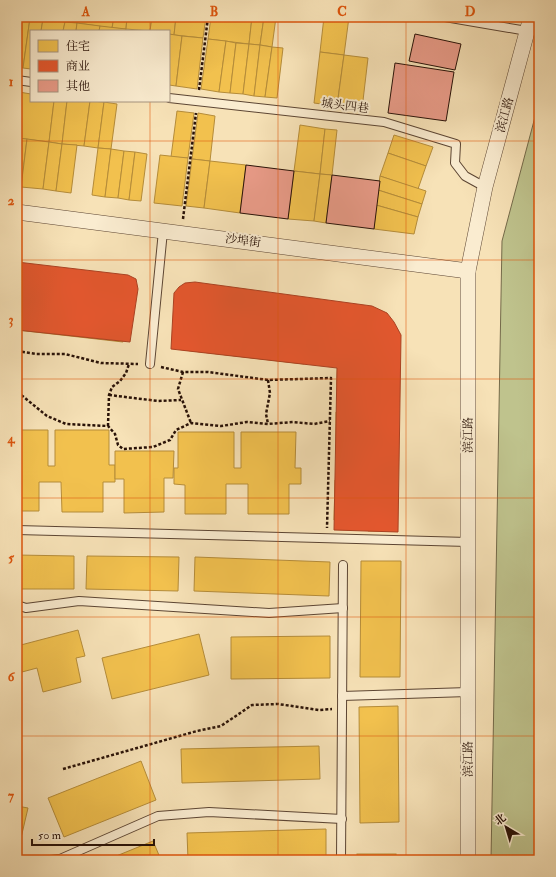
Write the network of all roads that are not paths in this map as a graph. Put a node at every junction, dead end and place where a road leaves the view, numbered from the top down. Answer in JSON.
{"nodes":[{"id":1,"x":445,"y":17,"type":"edge"},
{"id":2,"x":531,"y":17,"type":"edge"},
{"id":3,"x":527,"y":32,"type":"junction"},
{"id":4,"x":17,"y":80,"type":"edge"},
{"id":5,"x":30,"y":82,"type":"edge"},
{"id":6,"x":170,"y":98,"type":"edge"},
{"id":7,"x":485,"y":187,"type":"junction"},
{"id":8,"x":17,"y":212,"type":"edge"},
{"id":9,"x":163,"y":231,"type":"junction"},
{"id":10,"x":468,"y":271,"type":"junction"},
{"id":11,"x":150,"y":364,"type":"road end"},
{"id":12,"x":17,"y":530,"type":"edge"},
{"id":13,"x":468,"y":542,"type":"junction"},
{"id":14,"x":343,"y":565,"type":"dead end"},
{"id":15,"x":17,"y":606,"type":"edge"},
{"id":16,"x":343,"y":608,"type":"junction"},
{"id":17,"x":468,"y":692,"type":"junction"},
{"id":18,"x":342,"y":696,"type":"junction"},
{"id":19,"x":342,"y":819,"type":"junction"},
{"id":20,"x":50,"y":860,"type":"edge"},
{"id":21,"x":341,"y":860,"type":"edge"},
{"id":22,"x":468,"y":860,"type":"edge"}],
"edges":[{"from":1,"to":3,"type":"lane"},
{"from":2,"to":3,"type":"street","name":"滨江路"},
{"from":3,"to":7,"type":"street","name":"滨江路"},
{"from":4,"to":5,"type":"lane"},
{"from":6,"to":7,"type":"lane","name":"城头四巷"},
{"from":7,"to":10,"type":"street","name":"滨江路"},
{"from":8,"to":9,"type":"street","name":"沙埠街"},
{"from":9,"to":10,"type":"street","name":"沙埠街"},
{"from":9,"to":11,"type":"lane"},
{"from":10,"to":13,"type":"street","name":"滨江路"},
{"from":12,"to":13,"type":"lane"},
{"from":13,"to":17,"type":"street","name":"滨江路"},
{"from":14,"to":16,"type":"lane"},
{"from":15,"to":16,"type":"lane"},
{"from":16,"to":18,"type":"lane"},
{"from":17,"to":18,"type":"lane"},
{"from":17,"to":22,"type":"street","name":"滨江路"},
{"from":18,"to":19,"type":"lane"},
{"from":19,"to":20,"type":"lane"},
{"from":19,"to":21,"type":"lane"}]}
